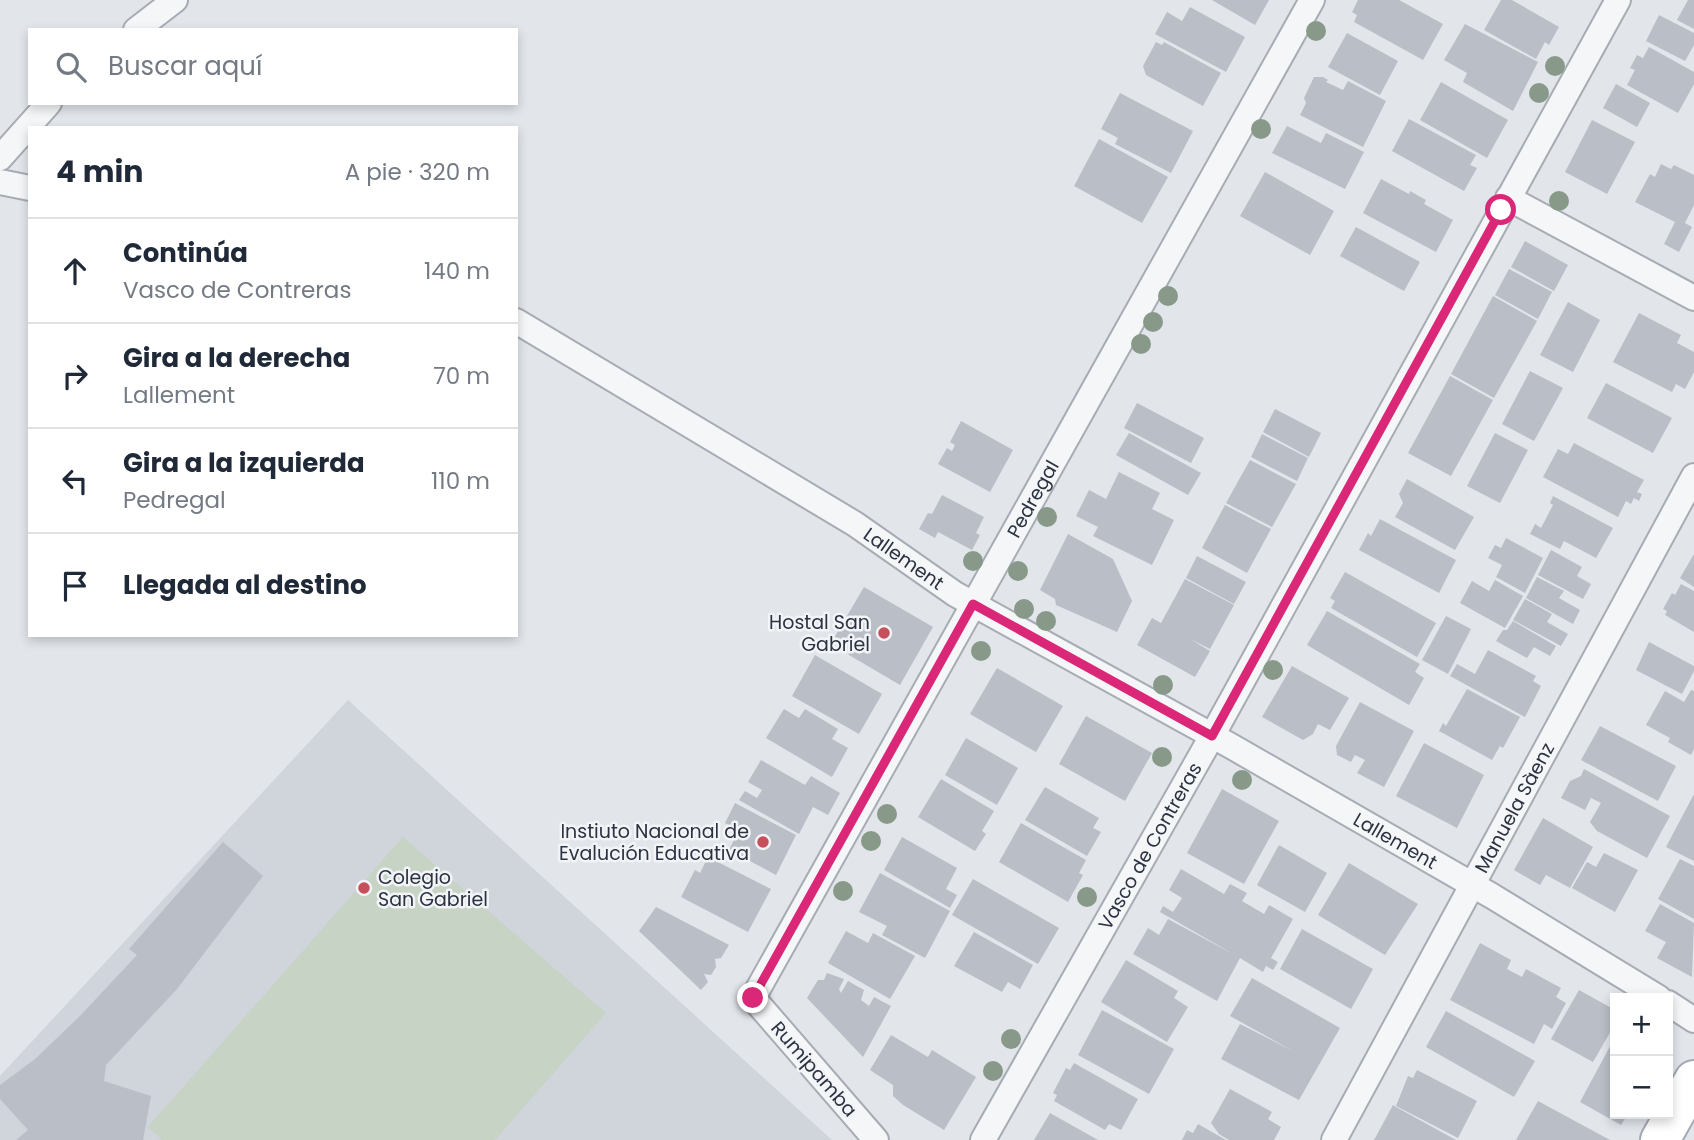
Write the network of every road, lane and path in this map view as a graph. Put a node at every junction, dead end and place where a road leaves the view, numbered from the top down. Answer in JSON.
{"nodes":[{"id":1,"x":175,"y":0,"type":"edge"},
{"id":2,"x":1312,"y":0,"type":"edge"},
{"id":3,"x":1618,"y":0,"type":"edge"},
{"id":4,"x":138,"y":28,"type":"edge"},
{"id":5,"x":47,"y":105,"type":"edge"},
{"id":6,"x":29,"y":126,"type":"edge"},
{"id":7,"x":28,"y":127,"type":"edge"},
{"id":8,"x":0,"y":158,"type":"edge"},
{"id":9,"x":0,"y":182,"type":"edge"},
{"id":10,"x":28,"y":188,"type":"edge"},
{"id":11,"x":1508,"y":198,"type":"junction"},
{"id":12,"x":1694,"y":298,"type":"edge"},
{"id":13,"x":518,"y":322,"type":"edge"},
{"id":14,"x":1694,"y":475,"type":"edge"},
{"id":15,"x":973,"y":604,"type":"junction"},
{"id":16,"x":1212,"y":736,"type":"junction"},
{"id":17,"x":1471,"y":884,"type":"junction"},
{"id":18,"x":1651,"y":993,"type":"edge"},
{"id":19,"x":753,"y":998,"type":"joint"},
{"id":20,"x":1673,"y":1006,"type":"edge"},
{"id":21,"x":1694,"y":1020,"type":"edge"},
{"id":22,"x":1694,"y":1080,"type":"edge"},
{"id":23,"x":876,"y":1140,"type":"edge"},
{"id":24,"x":983,"y":1140,"type":"edge"},
{"id":25,"x":1334,"y":1140,"type":"edge"},
{"id":26,"x":1660,"y":1140,"type":"edge"}],
"edges":[{"from":1,"to":4,"type":"street"},
{"from":2,"to":15,"type":"street","name":"Pedregal"},
{"from":3,"to":11,"type":"street","name":"Vasco de Contreras"},
{"from":5,"to":6,"type":"street"},
{"from":7,"to":8,"type":"street"},
{"from":9,"to":10,"type":"street"},
{"from":11,"to":12,"type":"street"},
{"from":11,"to":16,"type":"street","name":"Vasco de Contreras"},
{"from":13,"to":15,"type":"street","name":"Lallement"},
{"from":14,"to":17,"type":"street","name":"Manuela Sàenz"},
{"from":15,"to":16,"type":"street","name":"Lallement"},
{"from":15,"to":19,"type":"street","name":"Pedregal"},
{"from":16,"to":17,"type":"street","name":"Lallement"},
{"from":16,"to":24,"type":"street","name":"Vasco de Contreras"},
{"from":17,"to":18,"type":"street","name":"Lallement"},
{"from":17,"to":25,"type":"street","name":"Manuela Sàenz"},
{"from":19,"to":23,"type":"street","name":"Rumipamba"},
{"from":20,"to":21,"type":"street"},
{"from":22,"to":26,"type":"main road"}]}
